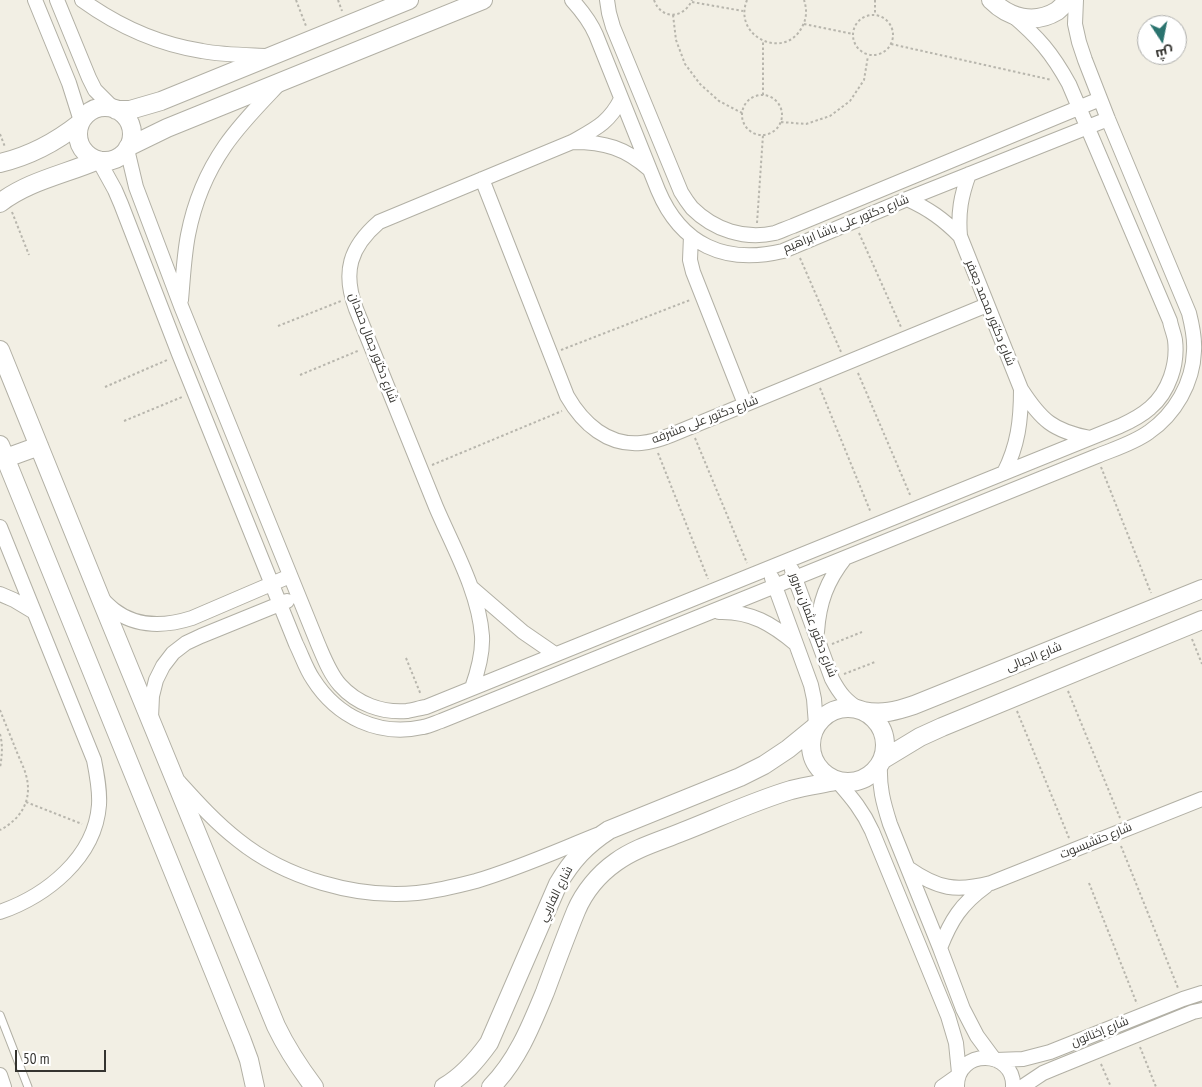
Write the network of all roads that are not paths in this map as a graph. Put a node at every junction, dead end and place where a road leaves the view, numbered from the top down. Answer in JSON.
{"nodes":[{"id":1,"x":35,"y":0,"type":"edge"},
{"id":2,"x":57,"y":0,"type":"edge"},
{"id":3,"x":82,"y":0,"type":"edge"},
{"id":4,"x":409,"y":0,"type":"edge"},
{"id":5,"x":482,"y":0,"type":"edge"},
{"id":6,"x":572,"y":0,"type":"edge"},
{"id":7,"x":607,"y":0,"type":"edge"},
{"id":8,"x":991,"y":0,"type":"edge"},
{"id":9,"x":1069,"y":0,"type":"edge"},
{"id":10,"x":1076,"y":0,"type":"edge"},
{"id":11,"x":1012,"y":15,"type":"junction"},
{"id":12,"x":271,"y":56,"type":"junction"},
{"id":13,"x":280,"y":82,"type":"junction"},
{"id":14,"x":1100,"y":98,"type":"junction"},
{"id":15,"x":621,"y":99,"type":"junction"},
{"id":16,"x":1079,"y":107,"type":"junction"},
{"id":17,"x":115,"y":110,"type":"junction"},
{"id":18,"x":1108,"y":119,"type":"junction"},
{"id":19,"x":80,"y":122,"type":"junction"},
{"id":20,"x":1088,"y":127,"type":"junction"},
{"id":21,"x":572,"y":142,"type":"junction"},
{"id":22,"x":128,"y":148,"type":"junction"},
{"id":23,"x":99,"y":160,"type":"junction"},
{"id":24,"x":0,"y":163,"type":"edge"},
{"id":25,"x":650,"y":169,"type":"junction"},
{"id":26,"x":969,"y":174,"type":"junction"},
{"id":27,"x":482,"y":179,"type":"junction"},
{"id":28,"x":907,"y":199,"type":"junction"},
{"id":29,"x":3,"y":200,"type":"edge"},
{"id":30,"x":737,"y":233,"type":"junction"},
{"id":31,"x":691,"y":236,"type":"junction"},
{"id":32,"x":960,"y":236,"type":"junction"},
{"id":33,"x":732,"y":254,"type":"junction"},
{"id":34,"x":987,"y":304,"type":"junction"},
{"id":35,"x":181,"y":306,"type":"junction"},
{"id":36,"x":0,"y":350,"type":"edge"},
{"id":37,"x":1021,"y":390,"type":"junction"},
{"id":38,"x":746,"y":404,"type":"junction"},
{"id":39,"x":1120,"y":426,"type":"junction"},
{"id":40,"x":1090,"y":438,"type":"junction"},
{"id":41,"x":1128,"y":444,"type":"junction"},
{"id":42,"x":39,"y":446,"type":"junction"},
{"id":43,"x":3,"y":451,"type":"edge"},
{"id":44,"x":1004,"y":473,"type":"junction"},
{"id":45,"x":0,"y":527,"type":"edge"},
{"id":46,"x":846,"y":558,"type":"junction"},
{"id":47,"x":788,"y":560,"type":"junction"},
{"id":48,"x":768,"y":568,"type":"junction"},
{"id":49,"x":290,"y":576,"type":"junction"},
{"id":50,"x":795,"y":578,"type":"junction"},
{"id":51,"x":272,"y":584,"type":"junction"},
{"id":52,"x":775,"y":586,"type":"junction"},
{"id":53,"x":472,"y":588,"type":"junction"},
{"id":54,"x":1202,"y":588,"type":"edge"},
{"id":55,"x":0,"y":594,"type":"edge"},
{"id":56,"x":298,"y":596,"type":"junction"},
{"id":57,"x":100,"y":597,"type":"junction"},
{"id":58,"x":280,"y":604,"type":"junction"},
{"id":59,"x":34,"y":612,"type":"junction"},
{"id":60,"x":711,"y":612,"type":"junction"},
{"id":61,"x":1194,"y":624,"type":"edge"},
{"id":62,"x":818,"y":643,"type":"junction"},
{"id":63,"x":797,"y":645,"type":"junction"},
{"id":64,"x":555,"y":654,"type":"junction"},
{"id":65,"x":472,"y":688,"type":"junction"},
{"id":66,"x":430,"y":705,"type":"junction"},
{"id":67,"x":861,"y":711,"type":"junction"},
{"id":68,"x":151,"y":719,"type":"junction"},
{"id":69,"x":441,"y":722,"type":"junction"},
{"id":70,"x":816,"y":726,"type":"junction"},
{"id":71,"x":881,"y":762,"type":"junction"},
{"id":72,"x":175,"y":778,"type":"junction"},
{"id":73,"x":837,"y":781,"type":"junction"},
{"id":74,"x":1202,"y":799,"type":"edge"},
{"id":75,"x":609,"y":830,"type":"junction"},
{"id":76,"x":908,"y":868,"type":"junction"},
{"id":77,"x":991,"y":883,"type":"junction"},
{"id":78,"x":0,"y":912,"type":"edge"},
{"id":79,"x":940,"y":948,"type":"junction"},
{"id":80,"x":1202,"y":993,"type":"edge"},
{"id":81,"x":1202,"y":1010,"type":"edge"},
{"id":82,"x":0,"y":1015,"type":"edge"},
{"id":83,"x":995,"y":1059,"type":"junction"},
{"id":84,"x":0,"y":1075,"type":"edge"},
{"id":85,"x":958,"y":1078,"type":"edge"},
{"id":86,"x":4,"y":1087,"type":"edge"},
{"id":87,"x":28,"y":1087,"type":"edge"},
{"id":88,"x":255,"y":1087,"type":"edge"},
{"id":89,"x":314,"y":1087,"type":"edge"},
{"id":90,"x":444,"y":1087,"type":"edge"},
{"id":91,"x":491,"y":1087,"type":"edge"},
{"id":92,"x":942,"y":1087,"type":"edge"},
{"id":93,"x":1013,"y":1087,"type":"edge"},
{"id":94,"x":1022,"y":1087,"type":"edge"}],
"edges":[{"from":1,"to":19,"type":"street"},
{"from":2,"to":17,"type":"street"},
{"from":3,"to":12,"type":"street"},
{"from":4,"to":12,"type":"street"},
{"from":5,"to":13,"type":"street"},
{"from":6,"to":15,"type":"street","name":"شارع دكتور على باشا ابراهيم"},
{"from":7,"to":30,"type":"street","name":"شارع دكتور على باشا ابراهيم"},
{"from":8,"to":11,"type":"street"},
{"from":9,"to":11,"type":"street"},
{"from":10,"to":14,"type":"street"},
{"from":11,"to":16,"type":"street"},
{"from":12,"to":17,"type":"street"},
{"from":13,"to":22,"type":"street"},
{"from":13,"to":35,"type":"street"},
{"from":14,"to":16,"type":"street","name":"شارع دكتور على باشا ابراهيم"},
{"from":14,"to":18,"type":"street"},
{"from":15,"to":21,"type":"street","name":"شارع دكتور جمال حمدان"},
{"from":15,"to":25,"type":"street","name":"شارع دكتور على باشا ابراهيم"},
{"from":16,"to":20,"type":"street"},
{"from":16,"to":30,"type":"street","name":"شارع دكتور على باشا ابراهيم"},
{"from":17,"to":19,"type":"street"},
{"from":17,"to":22,"type":"street"},
{"from":18,"to":20,"type":"street","name":"شارع دكتور على باشا ابراهيم"},
{"from":18,"to":41,"type":"street"},
{"from":19,"to":23,"type":"street"},
{"from":19,"to":24,"type":"street"},
{"from":20,"to":26,"type":"street","name":"شارع دكتور على باشا ابراهيم"},
{"from":20,"to":39,"type":"street"},
{"from":21,"to":25,"type":"street","name":"شارع دكتور جمال حمدان"},
{"from":21,"to":27,"type":"street","name":"شارع دكتور جمال حمدان"},
{"from":22,"to":23,"type":"street"},
{"from":22,"to":35,"type":"street"},
{"from":23,"to":29,"type":"street"},
{"from":23,"to":51,"type":"street"},
{"from":25,"to":31,"type":"street","name":"شارع دكتور على باشا ابراهيم"},
{"from":26,"to":28,"type":"street","name":"شارع دكتور على باشا ابراهيم"},
{"from":26,"to":32,"type":"street","name":"شارع دكتور محمد جعفر"},
{"from":27,"to":38,"type":"street","name":"شارع دكتور على مشرفه"},
{"from":27,"to":53,"type":"street","name":"شارع دكتور جمال حمدان"},
{"from":28,"to":32,"type":"street","name":"شارع دكتور محمد جعفر"},
{"from":28,"to":33,"type":"street","name":"شارع دكتور على باشا ابراهيم"},
{"from":30,"to":33,"type":"street"},
{"from":31,"to":33,"type":"street","name":"شارع دكتور على باشا ابراهيم"},
{"from":31,"to":38,"type":"street"},
{"from":32,"to":34,"type":"street","name":"شارع دكتور محمد جعفر"},
{"from":34,"to":37,"type":"street","name":"شارع دكتور محمد جعفر"},
{"from":34,"to":38,"type":"street","name":"شارع دكتور على مشرفه"},
{"from":35,"to":49,"type":"street"},
{"from":36,"to":42,"type":"street"},
{"from":37,"to":40,"type":"street","name":"شارع دكتور محمد جعفر"},
{"from":37,"to":44,"type":"street","name":"شارع دكتور محمد جعفر"},
{"from":39,"to":40,"type":"street"},
{"from":39,"to":41,"type":"street"},
{"from":40,"to":44,"type":"street"},
{"from":41,"to":46,"type":"street"},
{"from":42,"to":43,"type":"street"},
{"from":42,"to":57,"type":"street"},
{"from":43,"to":88,"type":"street"},
{"from":44,"to":47,"type":"street"},
{"from":45,"to":59,"type":"street"},
{"from":46,"to":50,"type":"street"},
{"from":46,"to":62,"type":"street"},
{"from":47,"to":48,"type":"street"},
{"from":47,"to":50,"type":"street","name":"شارع دكتور عثمان سرور"},
{"from":48,"to":52,"type":"street","name":"شارع دكتور عثمان سرور"},
{"from":48,"to":64,"type":"street"},
{"from":49,"to":51,"type":"street"},
{"from":49,"to":56,"type":"street"},
{"from":50,"to":52,"type":"street"},
{"from":50,"to":62,"type":"street","name":"شارع دكتور عثمان سرور"},
{"from":51,"to":57,"type":"street"},
{"from":51,"to":58,"type":"street"},
{"from":52,"to":60,"type":"street"},
{"from":52,"to":63,"type":"street","name":"شارع دكتور عثمان سرور"},
{"from":53,"to":64,"type":"street","name":"شارع دكتور جمال حمدان"},
{"from":53,"to":65,"type":"street","name":"شارع دكتور جمال حمدان"},
{"from":54,"to":67,"type":"street","name":"شارع الجبالى"},
{"from":55,"to":59,"type":"street"},
{"from":56,"to":58,"type":"street"},
{"from":56,"to":66,"type":"street"},
{"from":57,"to":68,"type":"street"},
{"from":58,"to":68,"type":"street"},
{"from":58,"to":69,"type":"street"},
{"from":59,"to":78,"type":"street"},
{"from":60,"to":63,"type":"street"},
{"from":60,"to":69,"type":"street"},
{"from":61,"to":71,"type":"street"},
{"from":62,"to":67,"type":"street","name":"شارع دكتور عثمان سرور"},
{"from":63,"to":70,"type":"street","name":"شارع دكتور عثمان سرور"},
{"from":64,"to":65,"type":"street"},
{"from":65,"to":66,"type":"street"},
{"from":66,"to":69,"type":"street"},
{"from":67,"to":70,"type":"street"},
{"from":67,"to":71,"type":"street"},
{"from":68,"to":72,"type":"street"},
{"from":70,"to":73,"type":"street"},
{"from":70,"to":75,"type":"street","name":"شارع الفاربي"},
{"from":71,"to":73,"type":"street"},
{"from":71,"to":76,"type":"street"},
{"from":72,"to":75,"type":"street"},
{"from":72,"to":89,"type":"street"},
{"from":73,"to":85,"type":"street"},
{"from":73,"to":91,"type":"street","name":"شارع الفاربي"},
{"from":74,"to":77,"type":"street","name":"شارع حتشبسوت"},
{"from":75,"to":90,"type":"street","name":"شارع الفاربي"},
{"from":76,"to":77,"type":"street","name":"شارع حتشبسوت"},
{"from":76,"to":79,"type":"street"},
{"from":77,"to":79,"type":"street","name":"شارع حتشبسوت"},
{"from":79,"to":83,"type":"street"},
{"from":80,"to":83,"type":"street","name":"شارع إخناتون"},
{"from":81,"to":94,"type":"street","name":"شارع إخناتون"},
{"from":82,"to":87,"type":"lane"},
{"from":83,"to":85,"type":"street","name":"شارع إخناتون"},
{"from":83,"to":93,"type":"street"},
{"from":84,"to":86,"type":"street"},
{"from":85,"to":92,"type":"street","name":"شارع إخناتون"}]}
